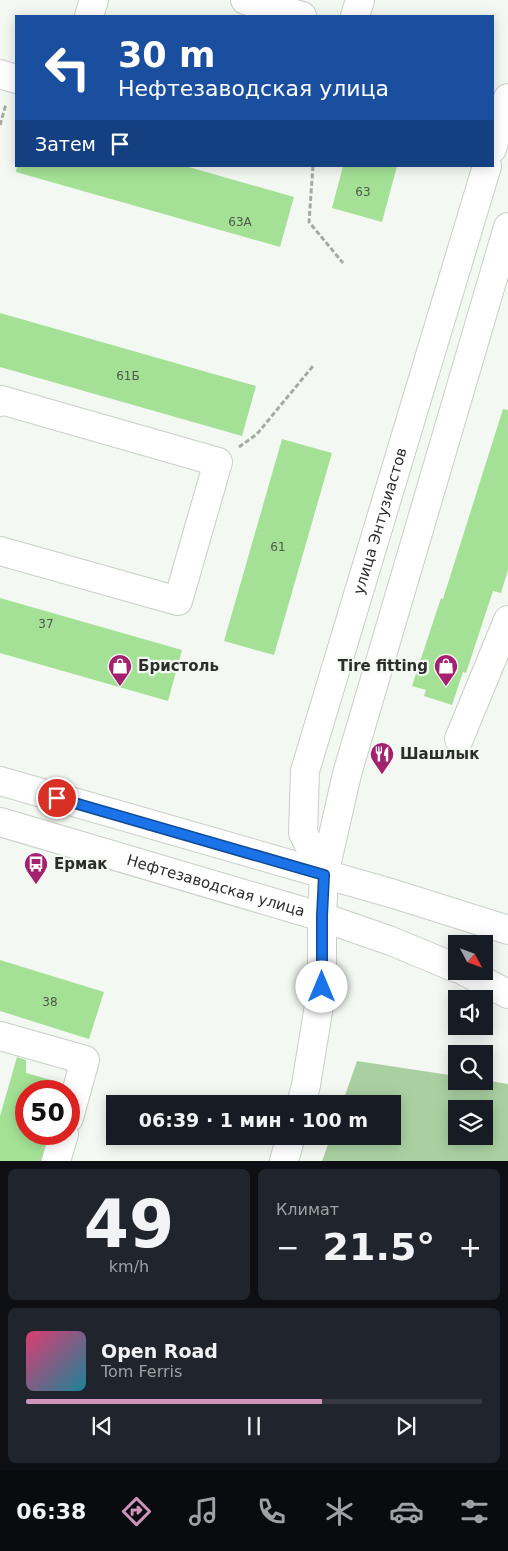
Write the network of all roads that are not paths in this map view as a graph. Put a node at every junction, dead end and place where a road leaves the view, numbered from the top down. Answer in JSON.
{"nodes":[{"id":1,"x":94,"y":0,"type":"edge"},
{"id":2,"x":245,"y":0,"type":"edge"},
{"id":3,"x":360,"y":0,"type":"edge"},
{"id":4,"x":89,"y":15,"type":"edge"},
{"id":5,"x":298,"y":15,"type":"edge"},
{"id":6,"x":355,"y":15,"type":"edge"},
{"id":7,"x":0,"y":74,"type":"edge"},
{"id":8,"x":15,"y":79,"type":"edge"},
{"id":9,"x":508,"y":98,"type":"edge"},
{"id":10,"x":494,"y":143,"type":"edge"},
{"id":11,"x":487,"y":167,"type":"edge"},
{"id":12,"x":508,"y":227,"type":"edge"},
{"id":13,"x":0,"y":402,"type":"edge"},
{"id":14,"x":0,"y":551,"type":"edge"},
{"id":15,"x":508,"y":620,"type":"edge"},
{"id":16,"x":459,"y":739,"type":"dead end"},
{"id":17,"x":0,"y":781,"type":"edge"},
{"id":18,"x":0,"y":822,"type":"edge"},
{"id":19,"x":324,"y":875,"type":"junction"},
{"id":20,"x":322,"y":916,"type":"junction"},
{"id":21,"x":508,"y":930,"type":"edge"},
{"id":22,"x":448,"y":965,"type":"edge"},
{"id":23,"x":481,"y":980,"type":"edge"},
{"id":24,"x":508,"y":994,"type":"edge"},
{"id":25,"x":0,"y":1036,"type":"edge"},
{"id":26,"x":79,"y":1080,"type":"edge"},
{"id":27,"x":304,"y":1095,"type":"edge"},
{"id":28,"x":61,"y":1145,"type":"edge"},
{"id":29,"x":288,"y":1145,"type":"edge"},
{"id":30,"x":56,"y":1161,"type":"edge"},
{"id":31,"x":284,"y":1161,"type":"edge"}],
"edges":[{"from":1,"to":4,"type":"main road"},
{"from":2,"to":5,"type":"main road"},
{"from":3,"to":6,"type":"main road"},
{"from":7,"to":8,"type":"main road"},
{"from":9,"to":10,"type":"main road"},
{"from":11,"to":19,"type":"main road","name":"улица Энтузиастов"},
{"from":12,"to":19,"type":"main road","name":"улица Энтузиастов"},
{"from":13,"to":14,"type":"main road"},
{"from":15,"to":16,"type":"main road"},
{"from":17,"to":19,"type":"main road"},
{"from":18,"to":20,"type":"main road","name":"Нефтезаводская улица"},
{"from":19,"to":20,"type":"main road","name":"улица Энтузиастов"},
{"from":19,"to":21,"type":"main road"},
{"from":20,"to":22,"type":"main road","name":"Нефтезаводская улица"},
{"from":20,"to":27,"type":"main road","name":"улица Энтузиастов"},
{"from":23,"to":24,"type":"main road"},
{"from":25,"to":26,"type":"main road"},
{"from":28,"to":30,"type":"main road"},
{"from":29,"to":31,"type":"main road"}]}
